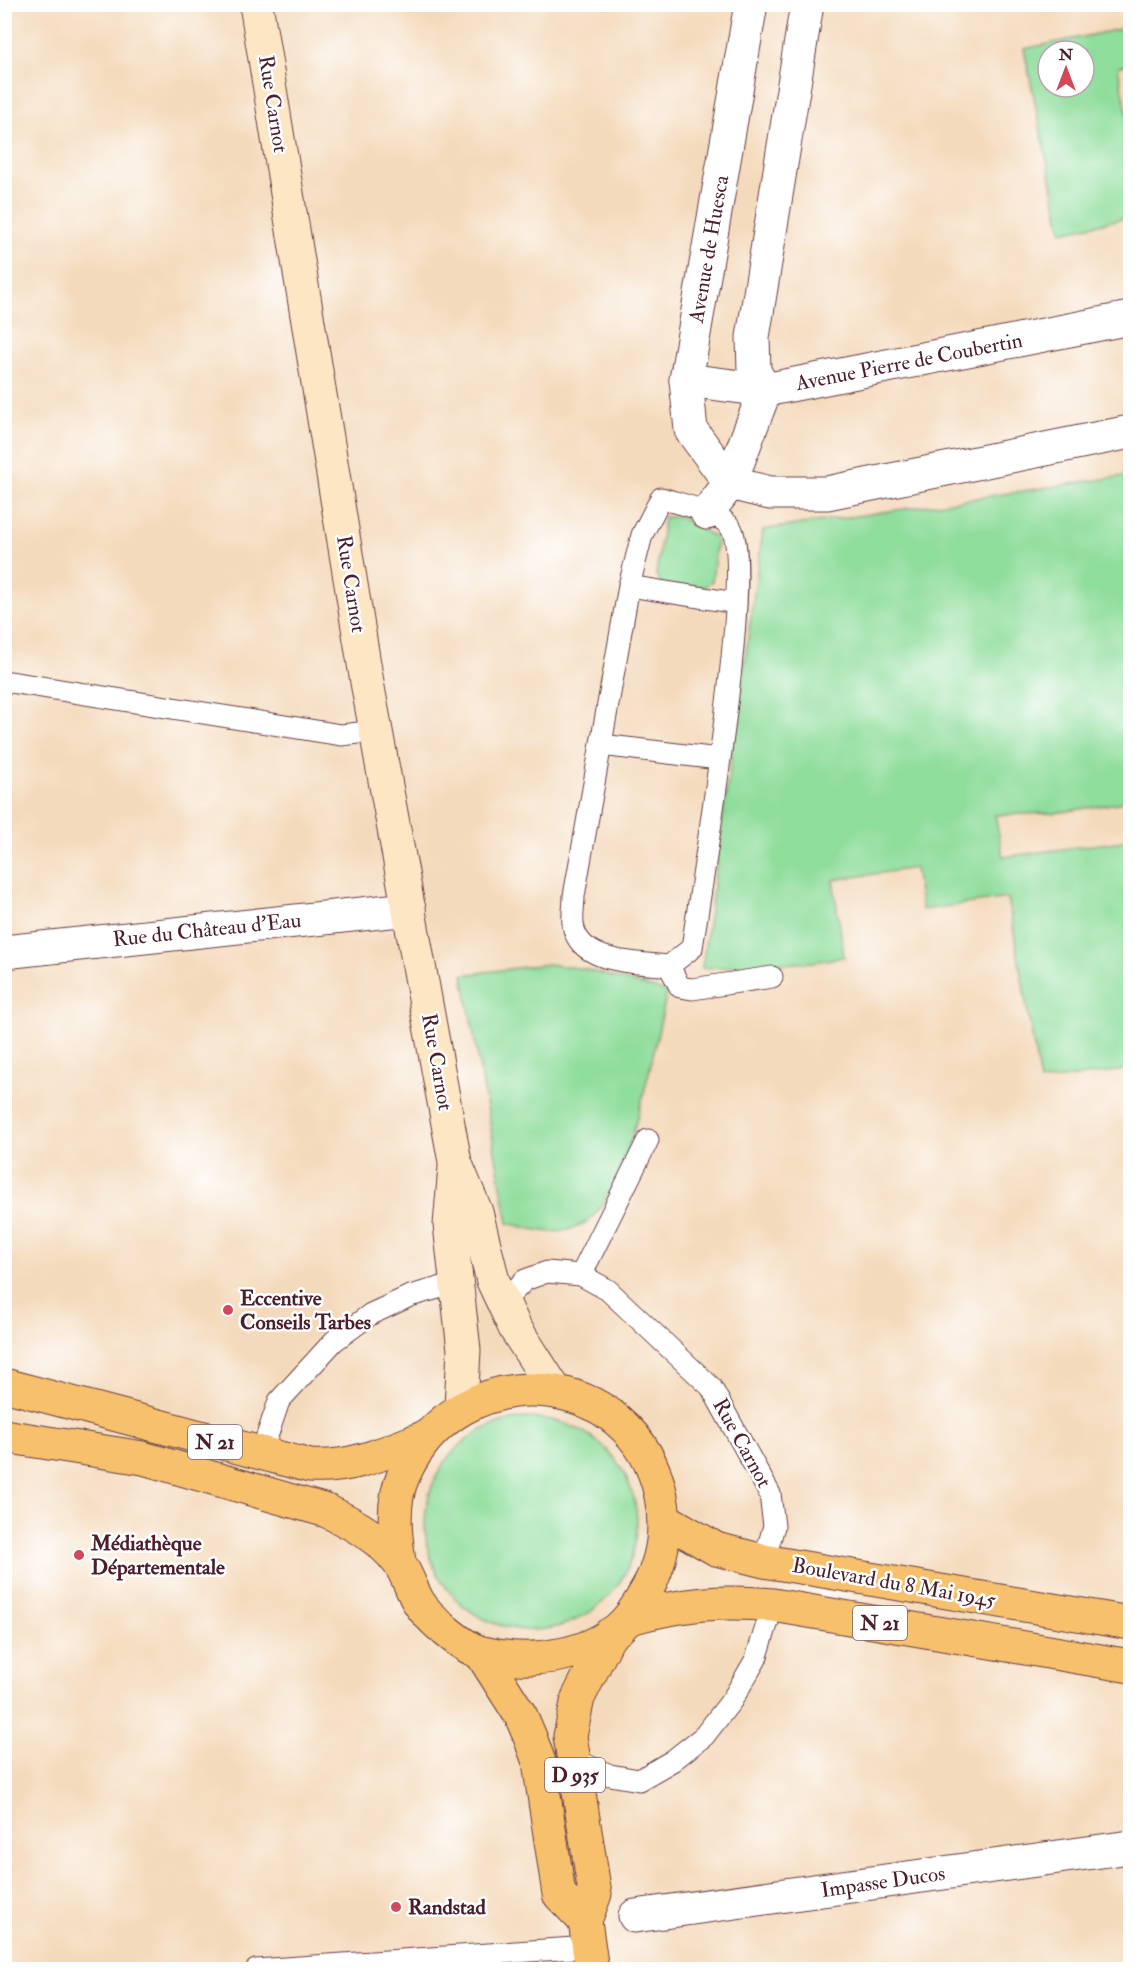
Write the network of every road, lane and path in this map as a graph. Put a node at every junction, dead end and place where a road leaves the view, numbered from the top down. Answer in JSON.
{"nodes":[{"id":1,"x":256,"y":4,"type":"edge"},
{"id":2,"x":751,"y":4,"type":"edge"},
{"id":3,"x":807,"y":4,"type":"edge"},
{"id":4,"x":1131,"y":318,"type":"edge"},
{"id":5,"x":686,"y":380,"type":"junction"},
{"id":6,"x":765,"y":390,"type":"junction"},
{"id":7,"x":1131,"y":432,"type":"edge"},
{"id":8,"x":730,"y":483,"type":"junction"},
{"id":9,"x":707,"y":513,"type":"junction"},
{"id":10,"x":629,"y":586,"type":"junction"},
{"id":11,"x":736,"y":603,"type":"junction"},
{"id":12,"x":4,"y":681,"type":"edge"},
{"id":13,"x":377,"y":731,"type":"junction"},
{"id":14,"x":601,"y":745,"type":"junction"},
{"id":15,"x":719,"y":759,"type":"junction"},
{"id":16,"x":409,"y":909,"type":"junction"},
{"id":17,"x":4,"y":952,"type":"edge"},
{"id":18,"x":669,"y":966,"type":"junction"},
{"id":19,"x":772,"y":977,"type":"dead end"},
{"id":20,"x":648,"y":1140,"type":"dead end"},
{"id":21,"x":455,"y":1162,"type":"junction"},
{"id":22,"x":581,"y":1275,"type":"junction"},
{"id":23,"x":456,"y":1283,"type":"junction"},
{"id":24,"x":503,"y":1302,"type":"junction"},
{"id":25,"x":4,"y":1385,"type":"edge"},
{"id":26,"x":556,"y":1392,"type":"junction"},
{"id":27,"x":461,"y":1407,"type":"junction"},
{"id":28,"x":4,"y":1436,"type":"edge"},
{"id":29,"x":425,"y":1437,"type":"junction"},
{"id":30,"x":261,"y":1454,"type":"junction"},
{"id":31,"x":666,"y":1520,"type":"junction"},
{"id":32,"x":399,"y":1562,"type":"junction"},
{"id":33,"x":764,"y":1562,"type":"junction"},
{"id":34,"x":773,"y":1605,"type":"junction"},
{"id":35,"x":1131,"y":1623,"type":"edge"},
{"id":36,"x":620,"y":1626,"type":"junction"},
{"id":37,"x":482,"y":1653,"type":"junction"},
{"id":38,"x":1131,"y":1666,"type":"edge"},
{"id":39,"x":572,"y":1759,"type":"junction"},
{"id":40,"x":1131,"y":1847,"type":"edge"},
{"id":41,"x":635,"y":1917,"type":"dead end"},
{"id":42,"x":588,"y":1946,"type":"edge"},
{"id":43,"x":256,"y":1970,"type":"edge"}],
"edges":[{"from":1,"to":13,"type":"main road","name":"Rue Carnot"},
{"from":2,"to":5,"type":"street","name":"Avenue de Huesca"},
{"from":3,"to":6,"type":"street"},
{"from":4,"to":6,"type":"street","name":"Avenue Pierre de Coubertin"},
{"from":5,"to":6,"type":"street","name":"Avenue Pierre de Coubertin"},
{"from":5,"to":8,"type":"street","name":"Avenue de Huesca"},
{"from":6,"to":8,"type":"street"},
{"from":7,"to":8,"type":"street"},
{"from":8,"to":9,"type":"street"},
{"from":9,"to":10,"type":"lane"},
{"from":9,"to":11,"type":"lane"},
{"from":10,"to":11,"type":"lane"},
{"from":10,"to":14,"type":"lane"},
{"from":11,"to":15,"type":"lane"},
{"from":12,"to":13,"type":"lane"},
{"from":13,"to":16,"type":"main road","name":"Rue Carnot"},
{"from":14,"to":15,"type":"lane"},
{"from":14,"to":18,"type":"lane"},
{"from":15,"to":18,"type":"lane"},
{"from":16,"to":17,"type":"street","name":"Rue du Château d'Eau"},
{"from":16,"to":21,"type":"main road","name":"Rue Carnot"},
{"from":18,"to":19,"type":"lane"},
{"from":20,"to":22,"type":"lane"},
{"from":21,"to":23,"type":"main road","name":"Rue Carnot"},
{"from":21,"to":24,"type":"main road","name":"Rue Carnot"},
{"from":22,"to":24,"type":"lane","name":"Rue Carnot"},
{"from":22,"to":33,"type":"lane","name":"Rue Carnot"},
{"from":23,"to":27,"type":"main road","name":"Rue Carnot"},
{"from":23,"to":30,"type":"lane"},
{"from":24,"to":26,"type":"main road","name":"Rue Carnot"},
{"from":25,"to":30,"type":"main road","number":"N 21"},
{"from":26,"to":27,"type":"main road"},
{"from":26,"to":31,"type":"main road"},
{"from":27,"to":29,"type":"main road"},
{"from":28,"to":32,"type":"main road","number":"N 21"},
{"from":29,"to":30,"type":"main road","number":"N 21"},
{"from":29,"to":32,"type":"main road"},
{"from":31,"to":33,"type":"main road","name":"Boulevard du 8 Mai 1945","number":"N 21"},
{"from":31,"to":36,"type":"main road"},
{"from":32,"to":37,"type":"main road"},
{"from":33,"to":35,"type":"main road","name":"Boulevard du 8 Mai 1945","number":"N 21"},
{"from":34,"to":36,"type":"main road","name":"Boulevard du 8 Mai 1945","number":"N 21"},
{"from":34,"to":38,"type":"main road","name":"Boulevard du 8 Mai 1945","number":"N 21"},
{"from":34,"to":39,"type":"lane"},
{"from":36,"to":37,"type":"main road"},
{"from":36,"to":39,"type":"main road","number":"D 935"},
{"from":37,"to":42,"type":"main road","number":"D 935"},
{"from":39,"to":42,"type":"main road","number":"D 935"},
{"from":40,"to":41,"type":"street","name":"Impasse Ducos"},
{"from":42,"to":43,"type":"lane"}]}
